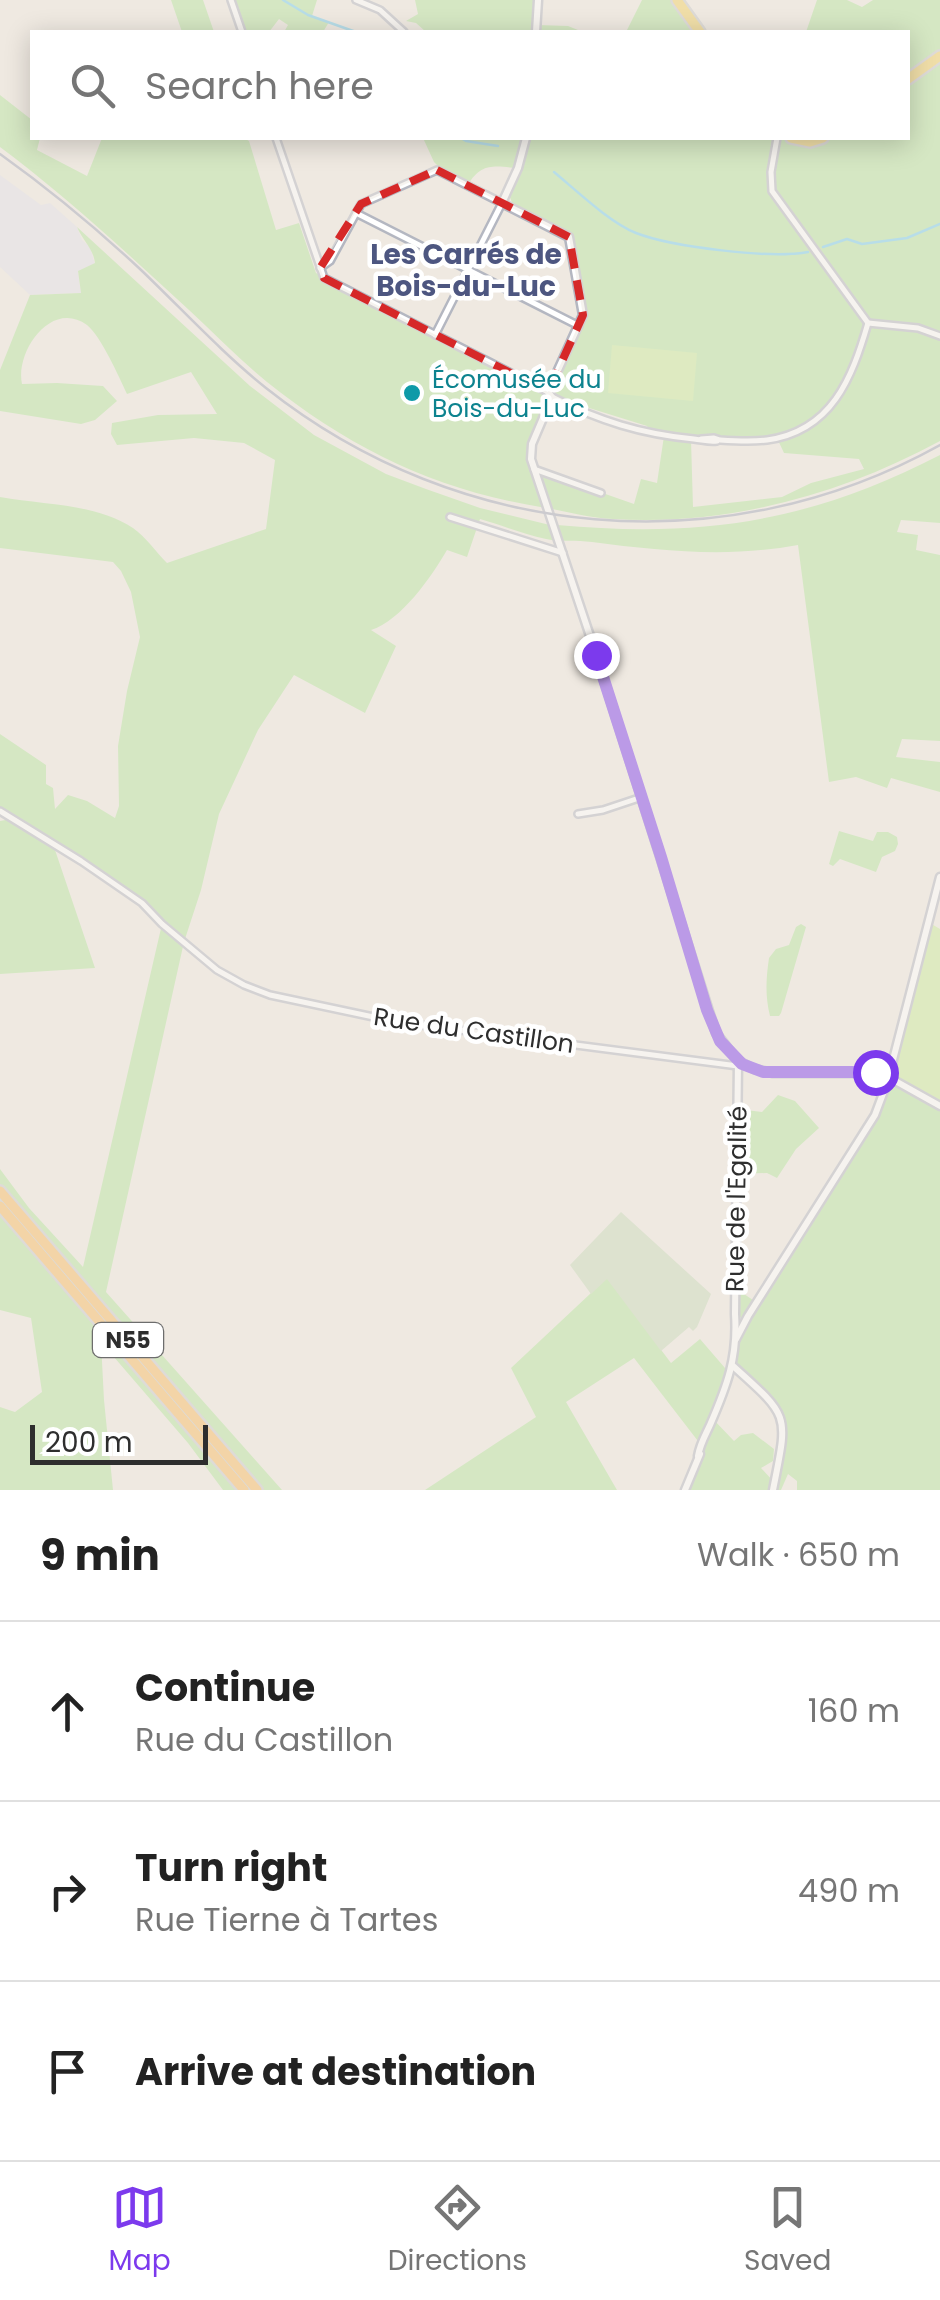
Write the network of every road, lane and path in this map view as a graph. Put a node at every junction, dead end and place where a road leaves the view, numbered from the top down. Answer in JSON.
{"nodes":[{"id":1,"x":231,"y":0,"type":"edge"},
{"id":2,"x":356,"y":0,"type":"edge"},
{"id":3,"x":538,"y":0,"type":"edge"},
{"id":4,"x":677,"y":0,"type":"edge"},
{"id":5,"x":241,"y":30,"type":"edge"},
{"id":6,"x":402,"y":30,"type":"edge"},
{"id":7,"x":536,"y":30,"type":"edge"},
{"id":8,"x":699,"y":30,"type":"edge"},
{"id":9,"x":940,"y":56,"type":"edge"},
{"id":10,"x":910,"y":78,"type":"edge"},
{"id":11,"x":277,"y":140,"type":"edge"},
{"id":12,"x":525,"y":140,"type":"edge"},
{"id":13,"x":777,"y":140,"type":"edge"},
{"id":14,"x":502,"y":203,"type":"junction"},
{"id":15,"x":356,"y":213,"type":"junction"},
{"id":16,"x":320,"y":268,"type":"junction"},
{"id":17,"x":469,"y":270,"type":"junction"},
{"id":18,"x":868,"y":323,"type":"junction"},
{"id":19,"x":580,"y":326,"type":"junction"},
{"id":20,"x":435,"y":335,"type":"junction"},
{"id":21,"x":940,"y":336,"type":"edge"},
{"id":22,"x":550,"y":394,"type":"junction"},
{"id":23,"x":534,"y":469,"type":"junction"},
{"id":24,"x":601,"y":494,"type":"dead end"},
{"id":25,"x":450,"y":517,"type":"dead end"},
{"id":26,"x":563,"y":553,"type":"junction"},
{"id":27,"x":642,"y":797,"type":"junction"},
{"id":28,"x":0,"y":811,"type":"edge"},
{"id":29,"x":578,"y":814,"type":"dead end"},
{"id":30,"x":940,"y":877,"type":"edge"},
{"id":31,"x":738,"y":1063,"type":"junction"},
{"id":32,"x":888,"y":1077,"type":"junction"},
{"id":33,"x":940,"y":1106,"type":"edge"},
{"id":34,"x":0,"y":1190,"type":"edge"},
{"id":35,"x":0,"y":1206,"type":"edge"},
{"id":36,"x":736,"y":1338,"type":"junction"},
{"id":37,"x":733,"y":1366,"type":"junction"},
{"id":38,"x":244,"y":1490,"type":"edge"},
{"id":39,"x":257,"y":1490,"type":"edge"},
{"id":40,"x":685,"y":1490,"type":"edge"},
{"id":41,"x":773,"y":1490,"type":"edge"}],
"edges":[{"from":1,"to":5,"type":"street"},
{"from":2,"to":6,"type":"street"},
{"from":3,"to":7,"type":"street"},
{"from":4,"to":8,"type":"main road"},
{"from":9,"to":10,"type":"main road"},
{"from":11,"to":16,"type":"street"},
{"from":12,"to":14,"type":"street"},
{"from":13,"to":18,"type":"street"},
{"from":14,"to":15,"type":"street"},
{"from":14,"to":17,"type":"street"},
{"from":14,"to":19,"type":"street"},
{"from":15,"to":16,"type":"street"},
{"from":15,"to":17,"type":"street"},
{"from":16,"to":20,"type":"street"},
{"from":17,"to":19,"type":"street"},
{"from":17,"to":20,"type":"street"},
{"from":18,"to":21,"type":"street"},
{"from":18,"to":22,"type":"street"},
{"from":19,"to":22,"type":"street"},
{"from":20,"to":22,"type":"street"},
{"from":22,"to":23,"type":"street"},
{"from":23,"to":24,"type":"street"},
{"from":23,"to":26,"type":"street"},
{"from":25,"to":26,"type":"street"},
{"from":26,"to":27,"type":"street"},
{"from":27,"to":29,"type":"street"},
{"from":27,"to":31,"type":"street"},
{"from":28,"to":31,"type":"street","name":"Rue du Castillon"},
{"from":30,"to":32,"type":"street"},
{"from":31,"to":32,"type":"street","name":"Rue du Castillon"},
{"from":31,"to":36,"type":"street","name":"Rue de l'Egalité"},
{"from":32,"to":33,"type":"street"},
{"from":32,"to":36,"type":"street"},
{"from":34,"to":39,"type":"highway","number":"N55"},
{"from":35,"to":38,"type":"highway","number":"N55"},
{"from":36,"to":37,"type":"street","name":"Rue de l'Egalité"},
{"from":37,"to":40,"type":"street"},
{"from":37,"to":41,"type":"street"}]}
